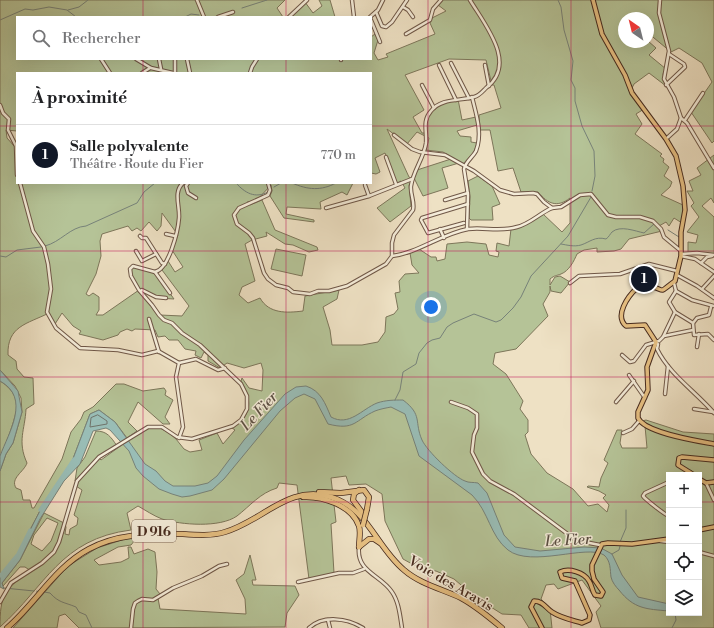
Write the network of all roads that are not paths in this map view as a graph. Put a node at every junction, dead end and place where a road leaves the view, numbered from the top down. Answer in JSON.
{"nodes":[{"id":1,"x":197,"y":0,"type":"edge"},
{"id":2,"x":307,"y":0,"type":"edge"},
{"id":3,"x":352,"y":0,"type":"edge"},
{"id":4,"x":383,"y":0,"type":"edge"},
{"id":5,"x":407,"y":0,"type":"edge"},
{"id":6,"x":441,"y":0,"type":"edge"},
{"id":7,"x":470,"y":0,"type":"edge"},
{"id":8,"x":593,"y":0,"type":"edge"},
{"id":9,"x":660,"y":0,"type":"edge"},
{"id":10,"x":403,"y":7,"type":"junction"},
{"id":11,"x":233,"y":12,"type":"dead end"},
{"id":12,"x":376,"y":12,"type":"junction"},
{"id":13,"x":204,"y":16,"type":"edge"},
{"id":14,"x":221,"y":16,"type":"edge"},
{"id":15,"x":290,"y":16,"type":"edge"},
{"id":16,"x":354,"y":16,"type":"edge"},
{"id":17,"x":371,"y":16,"type":"edge"},
{"id":18,"x":413,"y":17,"type":"dead end"},
{"id":19,"x":372,"y":22,"type":"edge"},
{"id":20,"x":406,"y":34,"type":"dead end"},
{"id":21,"x":380,"y":42,"type":"dead end"},
{"id":22,"x":669,"y":54,"type":"junction"},
{"id":23,"x":102,"y":60,"type":"edge"},
{"id":24,"x":138,"y":60,"type":"edge"},
{"id":25,"x":159,"y":60,"type":"edge"},
{"id":26,"x":174,"y":60,"type":"edge"},
{"id":27,"x":187,"y":60,"type":"edge"},
{"id":28,"x":256,"y":60,"type":"edge"},
{"id":29,"x":451,"y":63,"type":"dead end"},
{"id":30,"x":439,"y":65,"type":"dead end"},
{"id":31,"x":485,"y":65,"type":"dead end"},
{"id":32,"x":151,"y":68,"type":"junction"},
{"id":33,"x":162,"y":70,"type":"junction"},
{"id":34,"x":109,"y":72,"type":"edge"},
{"id":35,"x":144,"y":72,"type":"edge"},
{"id":36,"x":170,"y":72,"type":"edge"},
{"id":37,"x":174,"y":72,"type":"edge"},
{"id":38,"x":190,"y":72,"type":"edge"},
{"id":39,"x":250,"y":72,"type":"edge"},
{"id":40,"x":422,"y":85,"type":"dead end"},
{"id":41,"x":666,"y":85,"type":"junction"},
{"id":42,"x":490,"y":86,"type":"junction"},
{"id":43,"x":703,"y":94,"type":"dead end"},
{"id":44,"x":471,"y":98,"type":"junction"},
{"id":45,"x":456,"y":100,"type":"junction"},
{"id":46,"x":0,"y":105,"type":"edge"},
{"id":47,"x":434,"y":108,"type":"junction"},
{"id":48,"x":681,"y":118,"type":"junction"},
{"id":49,"x":686,"y":122,"type":"junction"},
{"id":50,"x":394,"y":135,"type":"dead end"},
{"id":51,"x":666,"y":139,"type":"junction"},
{"id":52,"x":16,"y":146,"type":"edge"},
{"id":53,"x":424,"y":152,"type":"junction"},
{"id":54,"x":386,"y":157,"type":"dead end"},
{"id":55,"x":464,"y":166,"type":"junction"},
{"id":56,"x":714,"y":168,"type":"edge"},
{"id":57,"x":412,"y":179,"type":"junction"},
{"id":58,"x":20,"y":184,"type":"edge"},
{"id":59,"x":182,"y":184,"type":"edge"},
{"id":60,"x":187,"y":184,"type":"edge"},
{"id":61,"x":269,"y":184,"type":"edge"},
{"id":62,"x":396,"y":184,"type":"junction"},
{"id":63,"x":365,"y":185,"type":"dead end"},
{"id":64,"x":468,"y":193,"type":"junction"},
{"id":65,"x":369,"y":196,"type":"junction"},
{"id":66,"x":196,"y":198,"type":"dead end"},
{"id":67,"x":445,"y":200,"type":"dead end"},
{"id":68,"x":468,"y":204,"type":"junction"},
{"id":69,"x":326,"y":208,"type":"dead end"},
{"id":70,"x":552,"y":208,"type":"junction"},
{"id":71,"x":464,"y":222,"type":"dead end"},
{"id":72,"x":467,"y":229,"type":"junction"},
{"id":73,"x":440,"y":230,"type":"junction"},
{"id":74,"x":166,"y":234,"type":"dead end"},
{"id":75,"x":140,"y":236,"type":"dead end"},
{"id":76,"x":175,"y":236,"type":"junction"},
{"id":77,"x":444,"y":238,"type":"junction"},
{"id":78,"x":136,"y":250,"type":"dead end"},
{"id":79,"x":156,"y":254,"type":"junction"},
{"id":80,"x":681,"y":254,"type":"junction"},
{"id":81,"x":714,"y":255,"type":"edge"},
{"id":82,"x":392,"y":256,"type":"junction"},
{"id":83,"x":701,"y":263,"type":"junction"},
{"id":84,"x":165,"y":264,"type":"junction"},
{"id":85,"x":155,"y":272,"type":"junction"},
{"id":86,"x":714,"y":272,"type":"edge"},
{"id":87,"x":677,"y":273,"type":"junction"},
{"id":88,"x":714,"y":276,"type":"edge"},
{"id":89,"x":570,"y":283,"type":"dead end"},
{"id":90,"x":674,"y":283,"type":"junction"},
{"id":91,"x":702,"y":289,"type":"junction"},
{"id":92,"x":140,"y":291,"type":"junction"},
{"id":93,"x":676,"y":291,"type":"junction"},
{"id":94,"x":170,"y":293,"type":"dead end"},
{"id":95,"x":166,"y":298,"type":"dead end"},
{"id":96,"x":714,"y":298,"type":"edge"},
{"id":97,"x":713,"y":307,"type":"edge"},
{"id":98,"x":675,"y":312,"type":"junction"},
{"id":99,"x":149,"y":319,"type":"dead end"},
{"id":100,"x":693,"y":323,"type":"junction"},
{"id":101,"x":693,"y":330,"type":"junction"},
{"id":102,"x":699,"y":334,"type":"junction"},
{"id":103,"x":664,"y":336,"type":"junction"},
{"id":104,"x":714,"y":340,"type":"edge"},
{"id":105,"x":656,"y":342,"type":"junction"},
{"id":106,"x":697,"y":347,"type":"dead end"},
{"id":107,"x":159,"y":352,"type":"junction"},
{"id":108,"x":622,"y":355,"type":"dead end"},
{"id":109,"x":179,"y":363,"type":"junction"},
{"id":110,"x":668,"y":366,"type":"junction"},
{"id":111,"x":225,"y":368,"type":"junction"},
{"id":112,"x":629,"y":375,"type":"dead end"},
{"id":113,"x":634,"y":381,"type":"junction"},
{"id":114,"x":665,"y":394,"type":"dead end"},
{"id":115,"x":645,"y":399,"type":"junction"},
{"id":116,"x":451,"y":402,"type":"dead end"},
{"id":117,"x":616,"y":402,"type":"dead end"},
{"id":118,"x":694,"y":409,"type":"dead end"},
{"id":119,"x":714,"y":412,"type":"edge"},
{"id":120,"x":639,"y":421,"type":"junction"},
{"id":121,"x":622,"y":433,"type":"dead end"},
{"id":122,"x":179,"y":438,"type":"junction"},
{"id":123,"x":714,"y":444,"type":"edge"},
{"id":124,"x":714,"y":460,"type":"edge"},
{"id":125,"x":690,"y":472,"type":"edge"},
{"id":126,"x":702,"y":481,"type":"edge"},
{"id":127,"x":714,"y":482,"type":"edge"},
{"id":128,"x":666,"y":483,"type":"edge"},
{"id":129,"x":706,"y":483,"type":"junction"},
{"id":130,"x":360,"y":490,"type":"junction"},
{"id":131,"x":319,"y":492,"type":"junction"},
{"id":132,"x":714,"y":500,"type":"edge"},
{"id":133,"x":276,"y":504,"type":"junction"},
{"id":134,"x":666,"y":515,"type":"edge"},
{"id":135,"x":365,"y":516,"type":"junction"},
{"id":136,"x":363,"y":525,"type":"junction"},
{"id":137,"x":714,"y":527,"type":"edge"},
{"id":138,"x":702,"y":528,"type":"edge"},
{"id":139,"x":360,"y":529,"type":"junction"},
{"id":140,"x":666,"y":540,"type":"edge"},
{"id":141,"x":382,"y":545,"type":"junction"},
{"id":142,"x":600,"y":546,"type":"junction"},
{"id":143,"x":359,"y":548,"type":"junction"},
{"id":144,"x":702,"y":553,"type":"edge"},
{"id":145,"x":390,"y":555,"type":"junction"},
{"id":146,"x":714,"y":556,"type":"edge"},
{"id":147,"x":227,"y":564,"type":"dead end"},
{"id":148,"x":364,"y":568,"type":"junction"},
{"id":149,"x":298,"y":582,"type":"dead end"},
{"id":150,"x":0,"y":602,"type":"edge"},
{"id":151,"x":21,"y":615,"type":"junction"},
{"id":152,"x":328,"y":620,"type":"junction"},
{"id":153,"x":3,"y":628,"type":"edge"},
{"id":154,"x":7,"y":628,"type":"edge"},
{"id":155,"x":12,"y":628,"type":"edge"},
{"id":156,"x":130,"y":628,"type":"edge"},
{"id":157,"x":309,"y":628,"type":"edge"},
{"id":158,"x":330,"y":628,"type":"edge"},
{"id":159,"x":361,"y":628,"type":"edge"},
{"id":160,"x":402,"y":628,"type":"edge"},
{"id":161,"x":502,"y":628,"type":"edge"},
{"id":162,"x":542,"y":628,"type":"edge"}],
"edges":[{"from":1,"to":13,"type":"street"},
{"from":2,"to":15,"type":"street"},
{"from":3,"to":16,"type":"street"},
{"from":4,"to":12,"type":"street"},
{"from":5,"to":10,"type":"street"},
{"from":6,"to":20,"type":"street"},
{"from":7,"to":42,"type":"street"},
{"from":8,"to":51,"type":"main road"},
{"from":9,"to":22,"type":"street"},
{"from":10,"to":12,"type":"street"},
{"from":10,"to":18,"type":"street"},
{"from":11,"to":14,"type":"street"},
{"from":12,"to":17,"type":"street"},
{"from":19,"to":21,"type":"street"},
{"from":22,"to":41,"type":"street"},
{"from":22,"to":41,"type":"street"},
{"from":23,"to":34,"type":"street"},
{"from":24,"to":32,"type":"street"},
{"from":25,"to":33,"type":"street"},
{"from":26,"to":37,"type":"street"},
{"from":27,"to":38,"type":"street"},
{"from":28,"to":39,"type":"street"},
{"from":29,"to":44,"type":"street"},
{"from":30,"to":45,"type":"street"},
{"from":31,"to":42,"type":"street"},
{"from":32,"to":33,"type":"street"},
{"from":32,"to":35,"type":"street"},
{"from":33,"to":36,"type":"street"},
{"from":40,"to":47,"type":"street"},
{"from":41,"to":48,"type":"street"},
{"from":42,"to":44,"type":"street"},
{"from":43,"to":49,"type":"street"},
{"from":44,"to":45,"type":"street"},
{"from":44,"to":55,"type":"street"},
{"from":45,"to":47,"type":"street"},
{"from":46,"to":52,"type":"street"},
{"from":47,"to":53,"type":"street"},
{"from":48,"to":49,"type":"street"},
{"from":48,"to":51,"type":"street"},
{"from":49,"to":56,"type":"street"},
{"from":50,"to":53,"type":"street"},
{"from":51,"to":80,"type":"main road"},
{"from":53,"to":55,"type":"street"},
{"from":53,"to":57,"type":"street"},
{"from":54,"to":62,"type":"street"},
{"from":55,"to":64,"type":"street"},
{"from":55,"to":70,"type":"street"},
{"from":57,"to":62,"type":"street"},
{"from":57,"to":82,"type":"street"},
{"from":58,"to":107,"type":"street"},
{"from":59,"to":76,"type":"street"},
{"from":60,"to":66,"type":"street"},
{"from":61,"to":82,"type":"street"},
{"from":62,"to":65,"type":"street"},
{"from":63,"to":65,"type":"street"},
{"from":64,"to":67,"type":"street"},
{"from":64,"to":68,"type":"street"},
{"from":65,"to":69,"type":"street"},
{"from":68,"to":72,"type":"street"},
{"from":68,"to":73,"type":"street"},
{"from":70,"to":72,"type":"street"},
{"from":70,"to":80,"type":"street"},
{"from":71,"to":73,"type":"street"},
{"from":72,"to":77,"type":"street"},
{"from":73,"to":77,"type":"street"},
{"from":74,"to":76,"type":"street"},
{"from":75,"to":79,"type":"street"},
{"from":76,"to":84,"type":"street"},
{"from":77,"to":82,"type":"street"},
{"from":78,"to":79,"type":"street"},
{"from":79,"to":84,"type":"street"},
{"from":80,"to":81,"type":"street"},
{"from":80,"to":83,"type":"street"},
{"from":80,"to":87,"type":"main road"},
{"from":81,"to":83,"type":"street"},
{"from":83,"to":86,"type":"street"},
{"from":84,"to":85,"type":"street"},
{"from":85,"to":92,"type":"street"},
{"from":85,"to":94,"type":"street"},
{"from":87,"to":89,"type":"street"},
{"from":87,"to":90,"type":"main road"},
{"from":87,"to":91,"type":"street"},
{"from":88,"to":91,"type":"street"},
{"from":90,"to":93,"type":"street"},
{"from":90,"to":105,"type":"main road"},
{"from":91,"to":96,"type":"street"},
{"from":92,"to":95,"type":"street"},
{"from":92,"to":111,"type":"street"},
{"from":93,"to":97,"type":"street"},
{"from":93,"to":98,"type":"street"},
{"from":97,"to":100,"type":"street"},
{"from":98,"to":100,"type":"street"},
{"from":98,"to":103,"type":"street"},
{"from":99,"to":107,"type":"street"},
{"from":100,"to":101,"type":"street"},
{"from":101,"to":102,"type":"street"},
{"from":101,"to":103,"type":"street"},
{"from":102,"to":104,"type":"street"},
{"from":102,"to":106,"type":"street"},
{"from":103,"to":105,"type":"street"},
{"from":105,"to":108,"type":"street"},
{"from":105,"to":110,"type":"street"},
{"from":105,"to":115,"type":"main road"},
{"from":107,"to":109,"type":"street"},
{"from":109,"to":111,"type":"street"},
{"from":109,"to":122,"type":"street"},
{"from":110,"to":114,"type":"street"},
{"from":110,"to":119,"type":"street"},
{"from":111,"to":122,"type":"street"},
{"from":112,"to":113,"type":"street"},
{"from":113,"to":115,"type":"street"},
{"from":113,"to":117,"type":"street"},
{"from":115,"to":120,"type":"main road"},
{"from":116,"to":142,"type":"street"},
{"from":118,"to":119,"type":"street"},
{"from":120,"to":121,"type":"street"},
{"from":120,"to":123,"type":"main road"},
{"from":122,"to":150,"type":"street"},
{"from":124,"to":125,"type":"main road"},
{"from":126,"to":129,"type":"main road"},
{"from":127,"to":129,"type":"main road"},
{"from":128,"to":134,"type":"street"},
{"from":129,"to":132,"type":"street"},
{"from":130,"to":131,"type":"highway"},
{"from":130,"to":135,"type":"highway"},
{"from":130,"to":136,"type":"highway","bridge":true},
{"from":131,"to":135,"type":"highway","name":"Voie des Aravis","number":"D 916"},
{"from":131,"to":153,"type":"highway","name":"Voie des Aravis","number":"D 916"},
{"from":133,"to":139,"type":"highway"},
{"from":133,"to":141,"type":"highway","name":"Voie des Aravis","number":"D 916"},
{"from":133,"to":151,"type":"highway","name":"Voie des Aravis","number":"D 916"},
{"from":135,"to":145,"type":"highway","name":"Voie des Aravis","number":"D 916"},
{"from":136,"to":139,"type":"highway"},
{"from":136,"to":143,"type":"highway"},
{"from":137,"to":138,"type":"main road"},
{"from":139,"to":143,"type":"highway"},
{"from":140,"to":142,"type":"main road"},
{"from":141,"to":143,"type":"highway"},
{"from":141,"to":145,"type":"highway","name":"Voie des Aravis","number":"D 916"},
{"from":142,"to":162,"type":"main road"},
{"from":143,"to":148,"type":"street"},
{"from":144,"to":146,"type":"street"},
{"from":145,"to":161,"type":"highway","name":"Voie des Aravis","number":"D 916"},
{"from":147,"to":156,"type":"street"},
{"from":148,"to":149,"type":"street"},
{"from":148,"to":160,"type":"street"},
{"from":151,"to":154,"type":"highway","name":"Voie des Aravis","number":"D 916"},
{"from":151,"to":155,"type":"highway"},
{"from":152,"to":157,"type":"street"},
{"from":152,"to":158,"type":"street"},
{"from":152,"to":159,"type":"street"}]}
